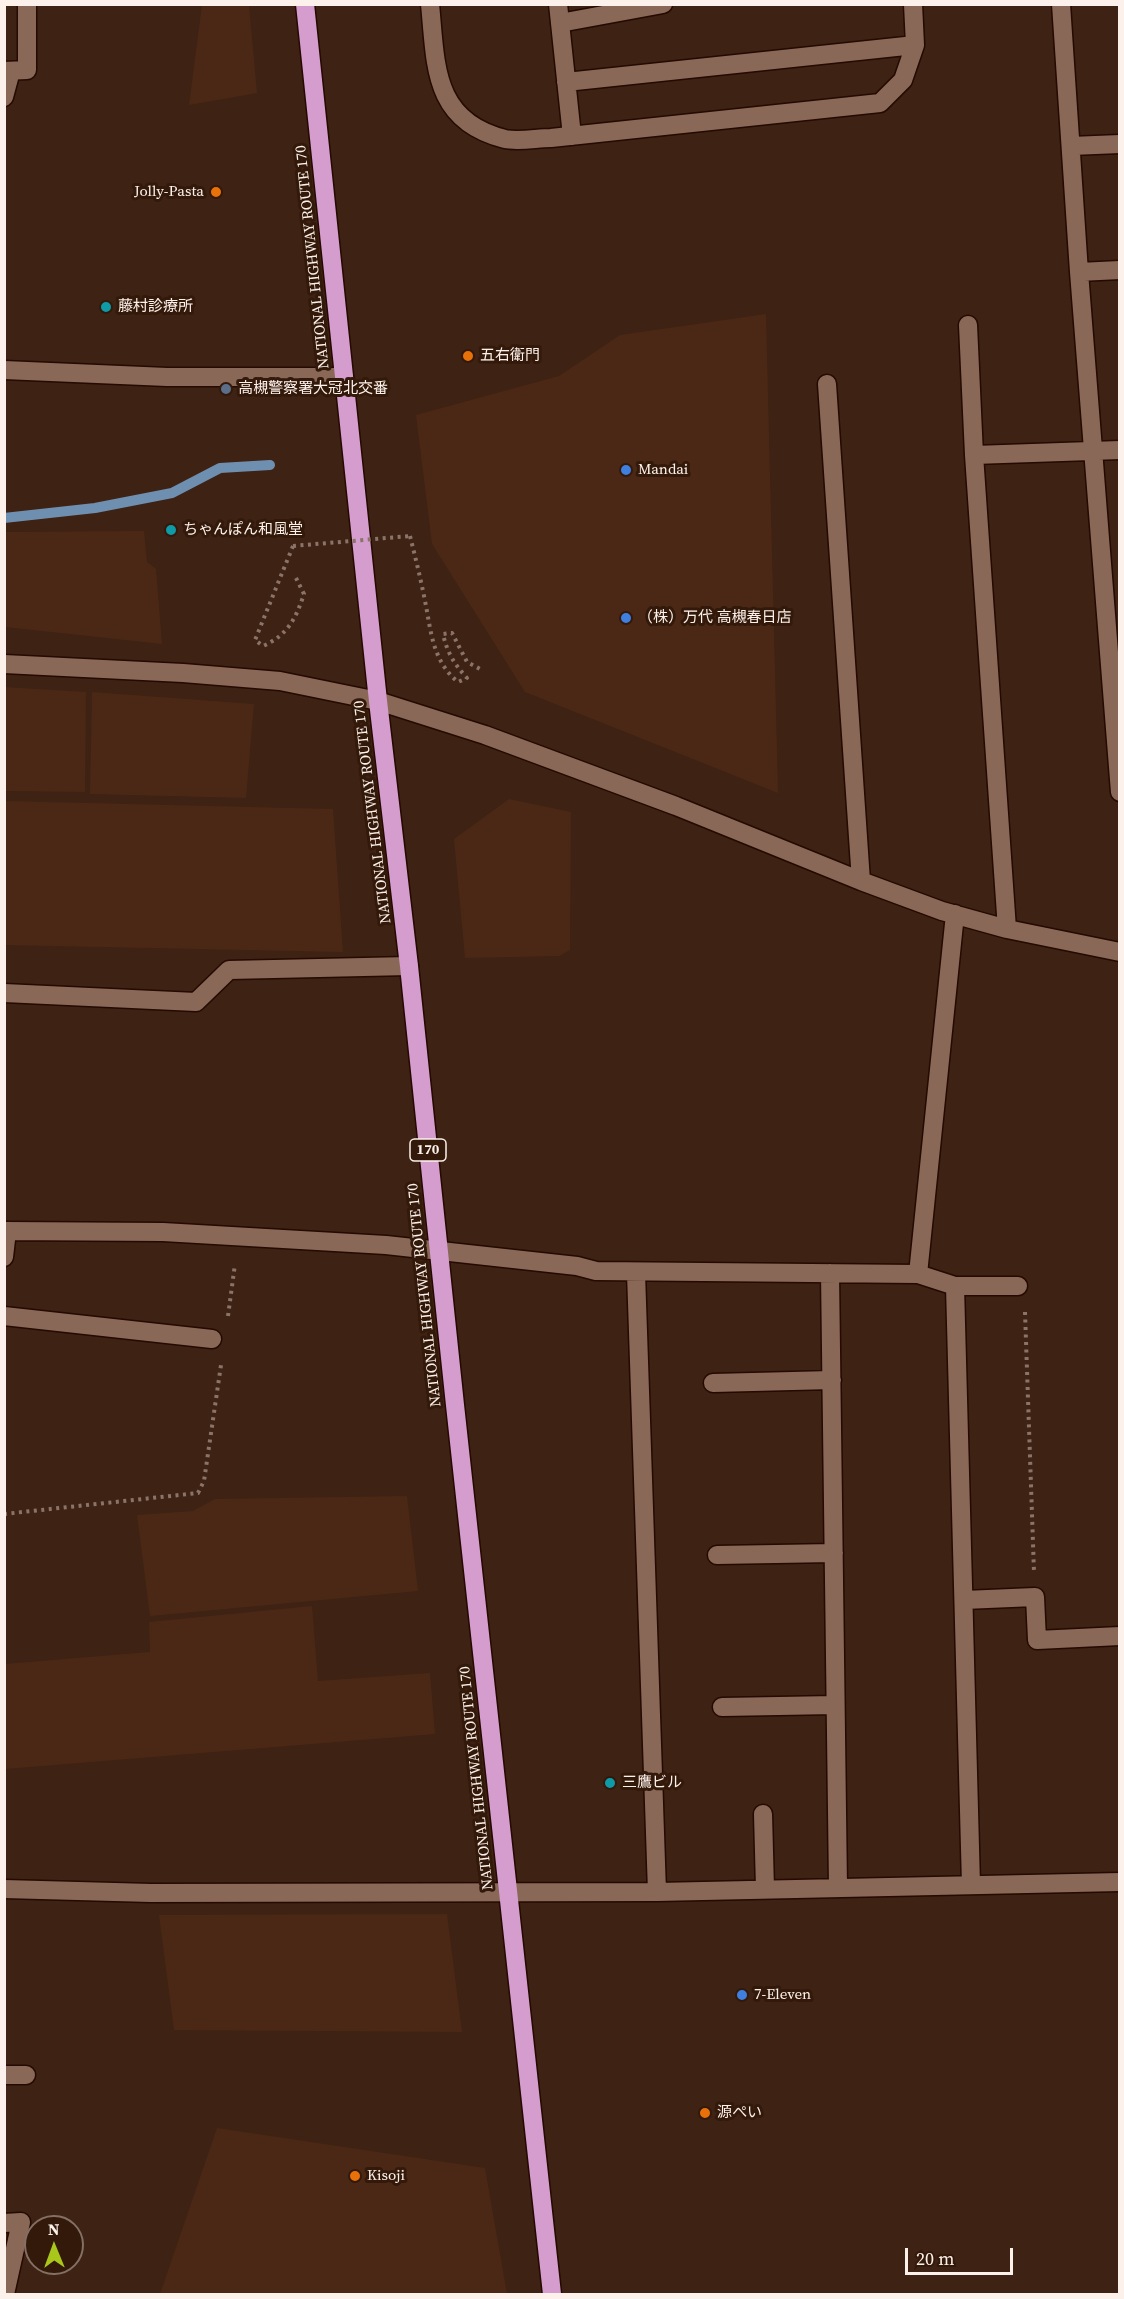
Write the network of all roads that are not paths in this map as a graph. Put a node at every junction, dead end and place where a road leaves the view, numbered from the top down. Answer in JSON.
{"nodes":[{"id":1,"x":27,"y":4,"type":"edge"},
{"id":2,"x":305,"y":4,"type":"edge"},
{"id":3,"x":430,"y":4,"type":"edge"},
{"id":4,"x":663,"y":4,"type":"edge"},
{"id":5,"x":914,"y":4,"type":"edge"},
{"id":6,"x":1061,"y":4,"type":"edge"},
{"id":7,"x":559,"y":14,"type":"edge"},
{"id":8,"x":915,"y":45,"type":"junction"},
{"id":9,"x":8,"y":71,"type":"edge"},
{"id":10,"x":566,"y":82,"type":"junction"},
{"id":11,"x":4,"y":97,"type":"edge"},
{"id":12,"x":572,"y":136,"type":"junction"},
{"id":13,"x":1119,"y":144,"type":"edge"},
{"id":14,"x":1071,"y":146,"type":"junction"},
{"id":15,"x":1119,"y":270,"type":"edge"},
{"id":16,"x":1079,"y":272,"type":"junction"},
{"id":17,"x":968,"y":325,"type":"dead end"},
{"id":18,"x":4,"y":370,"type":"edge"},
{"id":19,"x":344,"y":377,"type":"junction"},
{"id":20,"x":827,"y":384,"type":"dead end"},
{"id":21,"x":1119,"y":450,"type":"edge"},
{"id":22,"x":1094,"y":452,"type":"junction"},
{"id":23,"x":974,"y":455,"type":"junction"},
{"id":24,"x":4,"y":664,"type":"edge"},
{"id":25,"x":378,"y":701,"type":"junction"},
{"id":26,"x":1119,"y":792,"type":"edge"},
{"id":27,"x":861,"y":881,"type":"junction"},
{"id":28,"x":955,"y":914,"type":"junction"},
{"id":29,"x":1007,"y":929,"type":"junction"},
{"id":30,"x":1119,"y":952,"type":"edge"},
{"id":31,"x":409,"y":966,"type":"junction"},
{"id":32,"x":4,"y":993,"type":"edge"},
{"id":33,"x":6,"y":1231,"type":"edge"},
{"id":34,"x":439,"y":1252,"type":"junction"},
{"id":35,"x":4,"y":1257,"type":"edge"},
{"id":36,"x":636,"y":1273,"type":"junction"},
{"id":37,"x":830,"y":1273,"type":"junction"},
{"id":38,"x":918,"y":1274,"type":"junction"},
{"id":39,"x":955,"y":1286,"type":"junction"},
{"id":40,"x":1018,"y":1286,"type":"road end"},
{"id":41,"x":4,"y":1316,"type":"edge"},
{"id":42,"x":219,"y":1333,"type":"road end"},
{"id":43,"x":832,"y":1380,"type":"junction"},
{"id":44,"x":713,"y":1383,"type":"dead end"},
{"id":45,"x":834,"y":1553,"type":"junction"},
{"id":46,"x":717,"y":1555,"type":"dead end"},
{"id":47,"x":964,"y":1599,"type":"junction"},
{"id":48,"x":1119,"y":1636,"type":"edge"},
{"id":49,"x":835,"y":1705,"type":"junction"},
{"id":50,"x":722,"y":1707,"type":"dead end"},
{"id":51,"x":763,"y":1814,"type":"dead end"},
{"id":52,"x":1119,"y":1882,"type":"edge"},
{"id":53,"x":971,"y":1885,"type":"junction"},
{"id":54,"x":838,"y":1887,"type":"junction"},
{"id":55,"x":4,"y":1888,"type":"edge"},
{"id":56,"x":765,"y":1889,"type":"junction"},
{"id":57,"x":508,"y":1891,"type":"junction"},
{"id":58,"x":657,"y":1892,"type":"junction"},
{"id":59,"x":4,"y":2075,"type":"edge"},
{"id":60,"x":26,"y":2075,"type":"dead end"},
{"id":61,"x":4,"y":2223,"type":"edge"},
{"id":62,"x":5,"y":2295,"type":"edge"},
{"id":63,"x":552,"y":2295,"type":"edge"}],
"edges":[{"from":1,"to":9,"type":"street"},
{"from":2,"to":19,"type":"highway","name":"NATIONAL HIGHWAY ROUTE 170","number":"170"},
{"from":3,"to":12,"type":"street"},
{"from":4,"to":7,"type":"street"},
{"from":5,"to":8,"type":"street"},
{"from":6,"to":14,"type":"street"},
{"from":7,"to":10,"type":"street"},
{"from":8,"to":10,"type":"street"},
{"from":8,"to":12,"type":"street"},
{"from":9,"to":11,"type":"street"},
{"from":10,"to":12,"type":"street"},
{"from":13,"to":14,"type":"street"},
{"from":14,"to":16,"type":"street"},
{"from":15,"to":16,"type":"street"},
{"from":16,"to":22,"type":"street"},
{"from":17,"to":23,"type":"street"},
{"from":18,"to":19,"type":"street"},
{"from":19,"to":25,"type":"highway","name":"NATIONAL HIGHWAY ROUTE 170","number":"170"},
{"from":20,"to":27,"type":"street"},
{"from":21,"to":22,"type":"street"},
{"from":22,"to":23,"type":"street"},
{"from":22,"to":26,"type":"street"},
{"from":23,"to":29,"type":"street"},
{"from":24,"to":25,"type":"street"},
{"from":25,"to":27,"type":"street"},
{"from":25,"to":31,"type":"highway","name":"NATIONAL HIGHWAY ROUTE 170","number":"170"},
{"from":27,"to":28,"type":"street"},
{"from":28,"to":29,"type":"street"},
{"from":28,"to":38,"type":"street"},
{"from":29,"to":30,"type":"street"},
{"from":31,"to":32,"type":"street"},
{"from":31,"to":34,"type":"highway","name":"NATIONAL HIGHWAY ROUTE 170","number":"170"},
{"from":33,"to":34,"type":"street"},
{"from":33,"to":35,"type":"street"},
{"from":34,"to":36,"type":"street"},
{"from":34,"to":57,"type":"highway","name":"NATIONAL HIGHWAY ROUTE 170","number":"170"},
{"from":36,"to":37,"type":"street"},
{"from":36,"to":58,"type":"street"},
{"from":37,"to":38,"type":"street"},
{"from":37,"to":43,"type":"street"},
{"from":38,"to":39,"type":"street"},
{"from":39,"to":40,"type":"street"},
{"from":39,"to":47,"type":"street"},
{"from":41,"to":42,"type":"street"},
{"from":43,"to":44,"type":"street"},
{"from":43,"to":45,"type":"street"},
{"from":45,"to":46,"type":"street"},
{"from":45,"to":49,"type":"street"},
{"from":47,"to":48,"type":"street"},
{"from":47,"to":53,"type":"street"},
{"from":49,"to":50,"type":"street"},
{"from":49,"to":54,"type":"street"},
{"from":51,"to":56,"type":"street"},
{"from":52,"to":53,"type":"street"},
{"from":53,"to":54,"type":"street"},
{"from":54,"to":56,"type":"street"},
{"from":55,"to":57,"type":"street"},
{"from":56,"to":58,"type":"street"},
{"from":57,"to":58,"type":"street"},
{"from":57,"to":63,"type":"highway","name":"NATIONAL HIGHWAY ROUTE 170","number":"170"},
{"from":59,"to":60,"type":"street"},
{"from":61,"to":62,"type":"street"}]}
